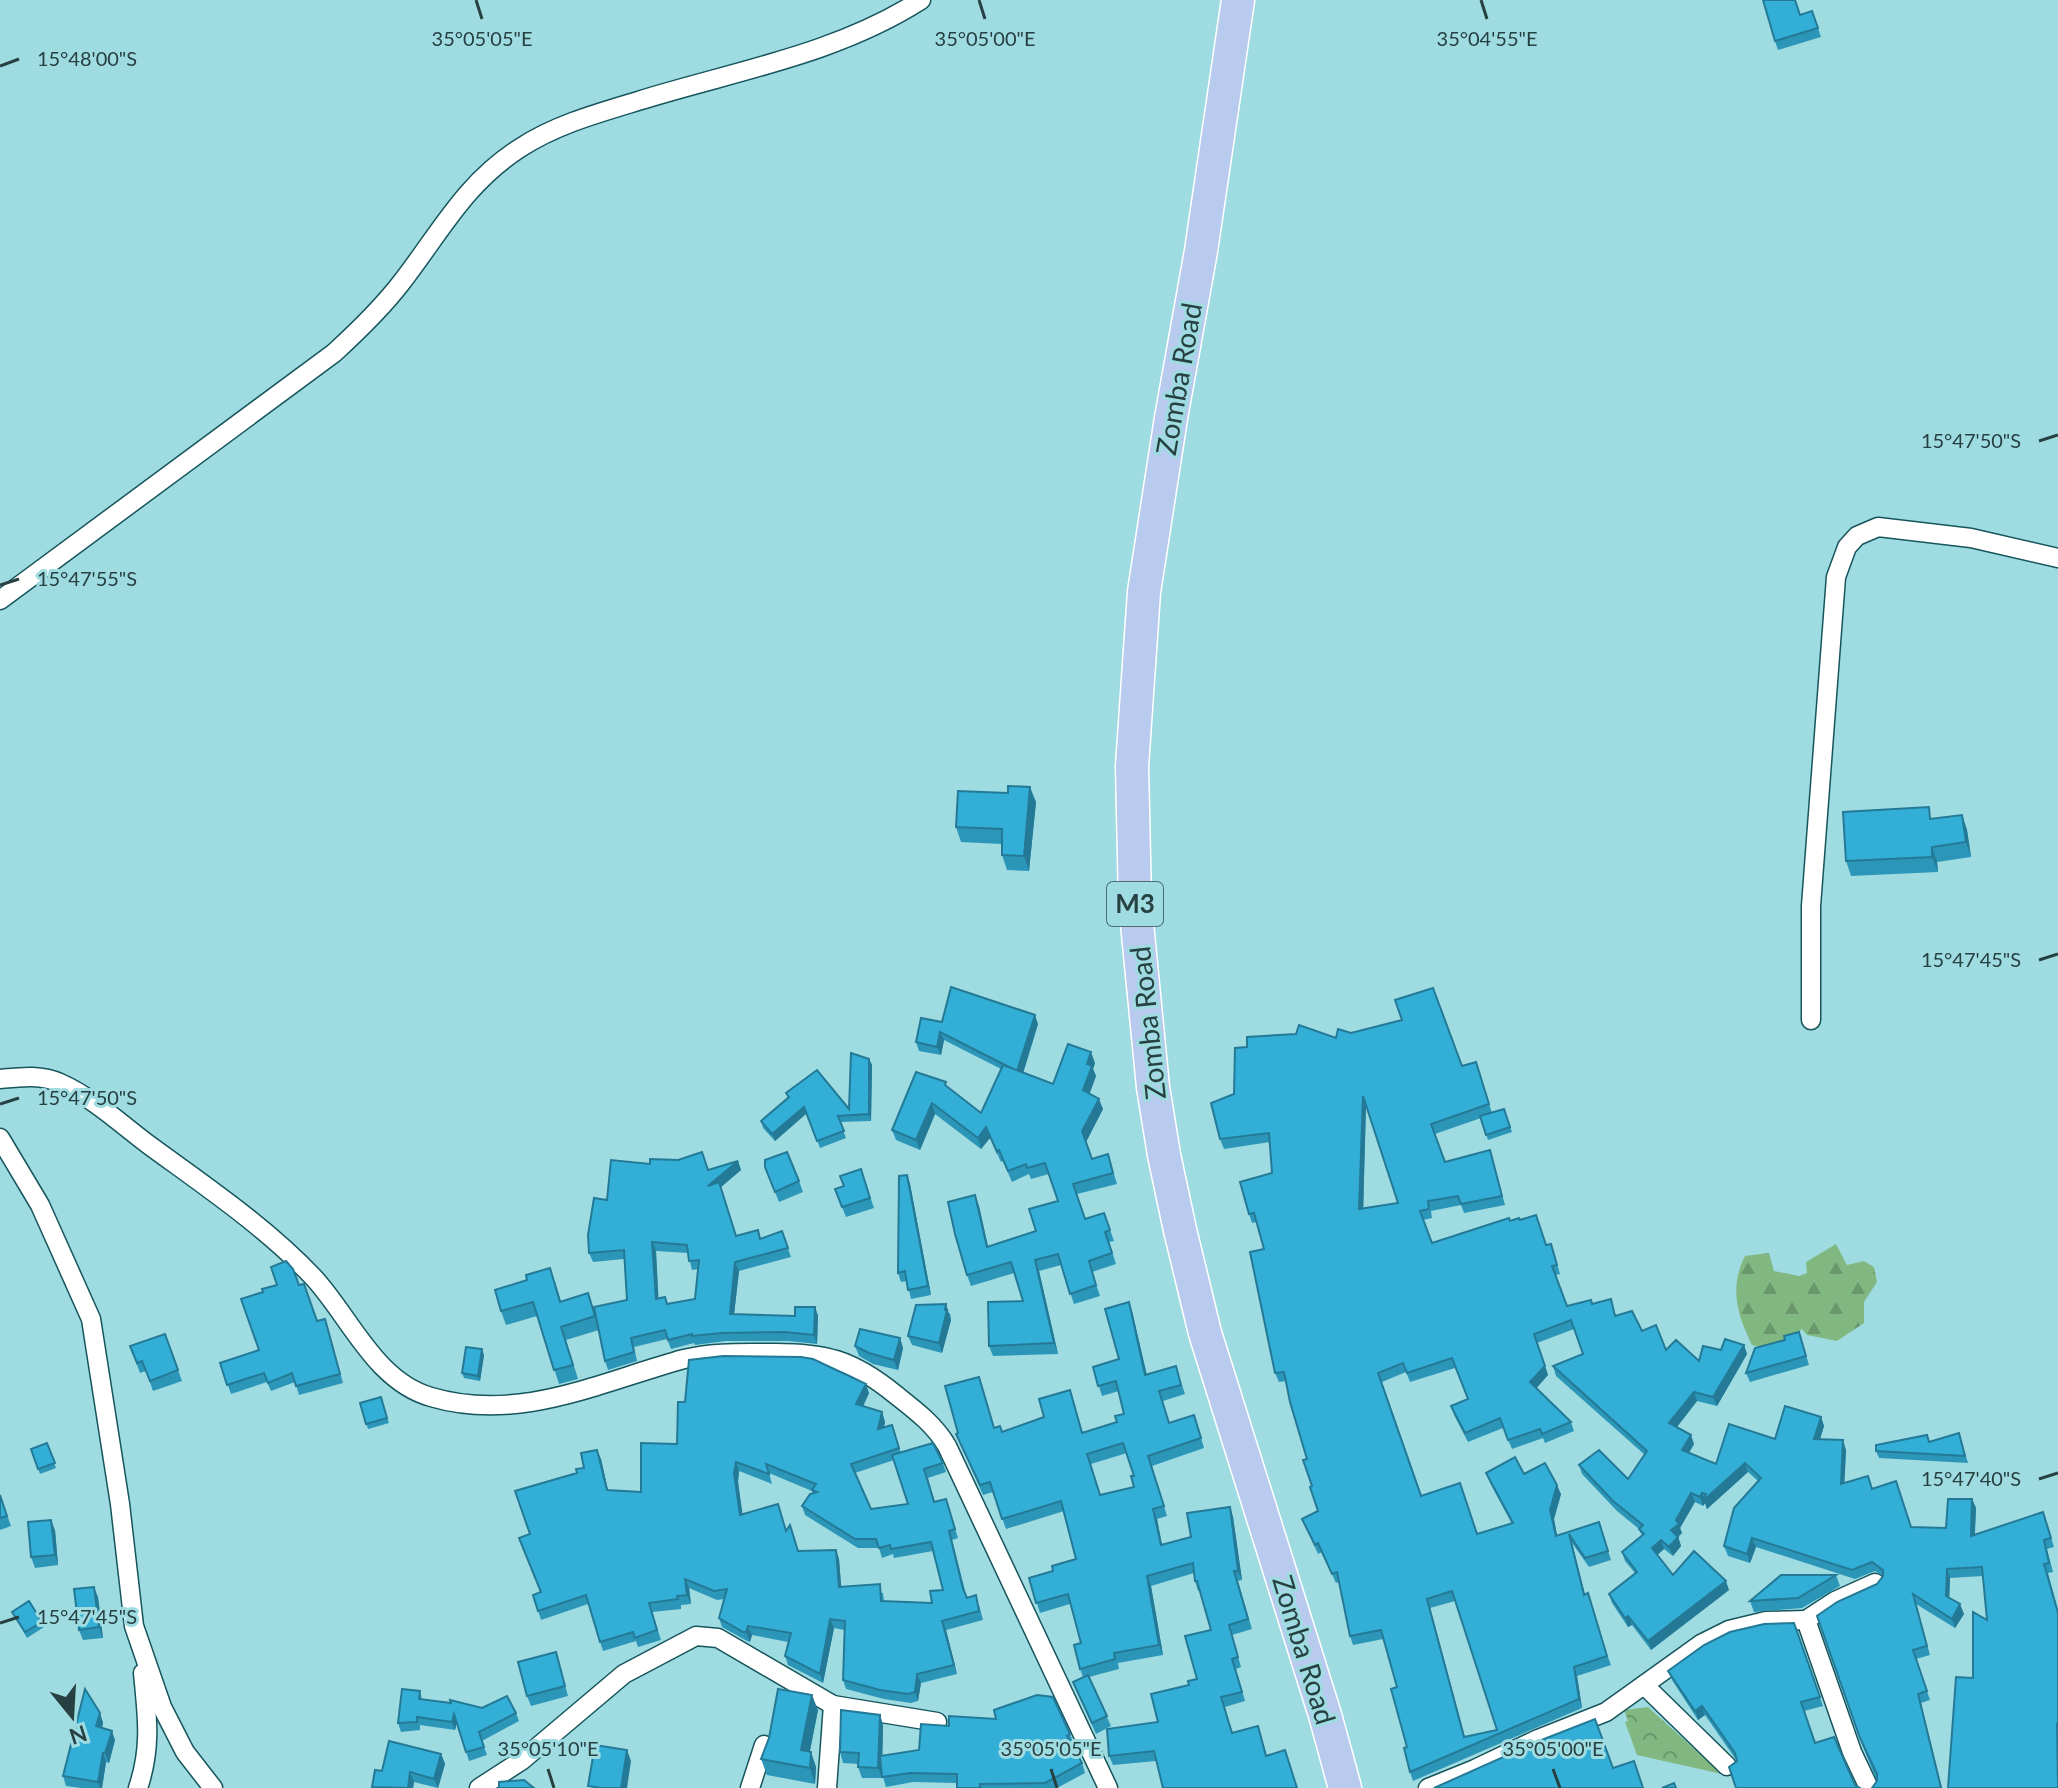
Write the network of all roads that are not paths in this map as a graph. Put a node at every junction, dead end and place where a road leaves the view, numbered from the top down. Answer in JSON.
{"nodes":[{"id":1,"x":921,"y":0,"type":"edge"},
{"id":2,"x":1238,"y":0,"type":"edge"},
{"id":3,"x":2058,"y":558,"type":"edge"},
{"id":4,"x":0,"y":600,"type":"edge"},
{"id":5,"x":1811,"y":1020,"type":"dead end"},
{"id":6,"x":0,"y":1079,"type":"edge"},
{"id":7,"x":0,"y":1138,"type":"edge"},
{"id":8,"x":1875,"y":1583,"type":"edge"},
{"id":9,"x":1806,"y":1620,"type":"junction"},
{"id":10,"x":141,"y":1650,"type":"junction"},
{"id":11,"x":1644,"y":1685,"type":"junction"},
{"id":12,"x":833,"y":1705,"type":"junction"},
{"id":13,"x":937,"y":1722,"type":"edge"},
{"id":14,"x":764,"y":1745,"type":"edge"},
{"id":15,"x":1727,"y":1766,"type":"edge"},
{"id":16,"x":138,"y":1788,"type":"edge"},
{"id":17,"x":213,"y":1788,"type":"edge"},
{"id":18,"x":479,"y":1788,"type":"edge"},
{"id":19,"x":750,"y":1788,"type":"edge"},
{"id":20,"x":827,"y":1788,"type":"edge"},
{"id":21,"x":1108,"y":1788,"type":"edge"},
{"id":22,"x":1345,"y":1788,"type":"edge"},
{"id":23,"x":1428,"y":1788,"type":"edge"},
{"id":24,"x":1869,"y":1788,"type":"edge"}],
"edges":[{"from":1,"to":4,"type":"street"},
{"from":2,"to":22,"type":"highway","name":"Zomba Road","number":"M3"},
{"from":3,"to":5,"type":"street"},
{"from":6,"to":21,"type":"street"},
{"from":7,"to":10,"type":"street"},
{"from":8,"to":9,"type":"street"},
{"from":9,"to":11,"type":"street"},
{"from":9,"to":24,"type":"street"},
{"from":10,"to":16,"type":"street"},
{"from":10,"to":17,"type":"street"},
{"from":11,"to":15,"type":"street"},
{"from":11,"to":23,"type":"street"},
{"from":12,"to":13,"type":"street"},
{"from":12,"to":18,"type":"street"},
{"from":12,"to":20,"type":"street"},
{"from":14,"to":19,"type":"street"}]}
